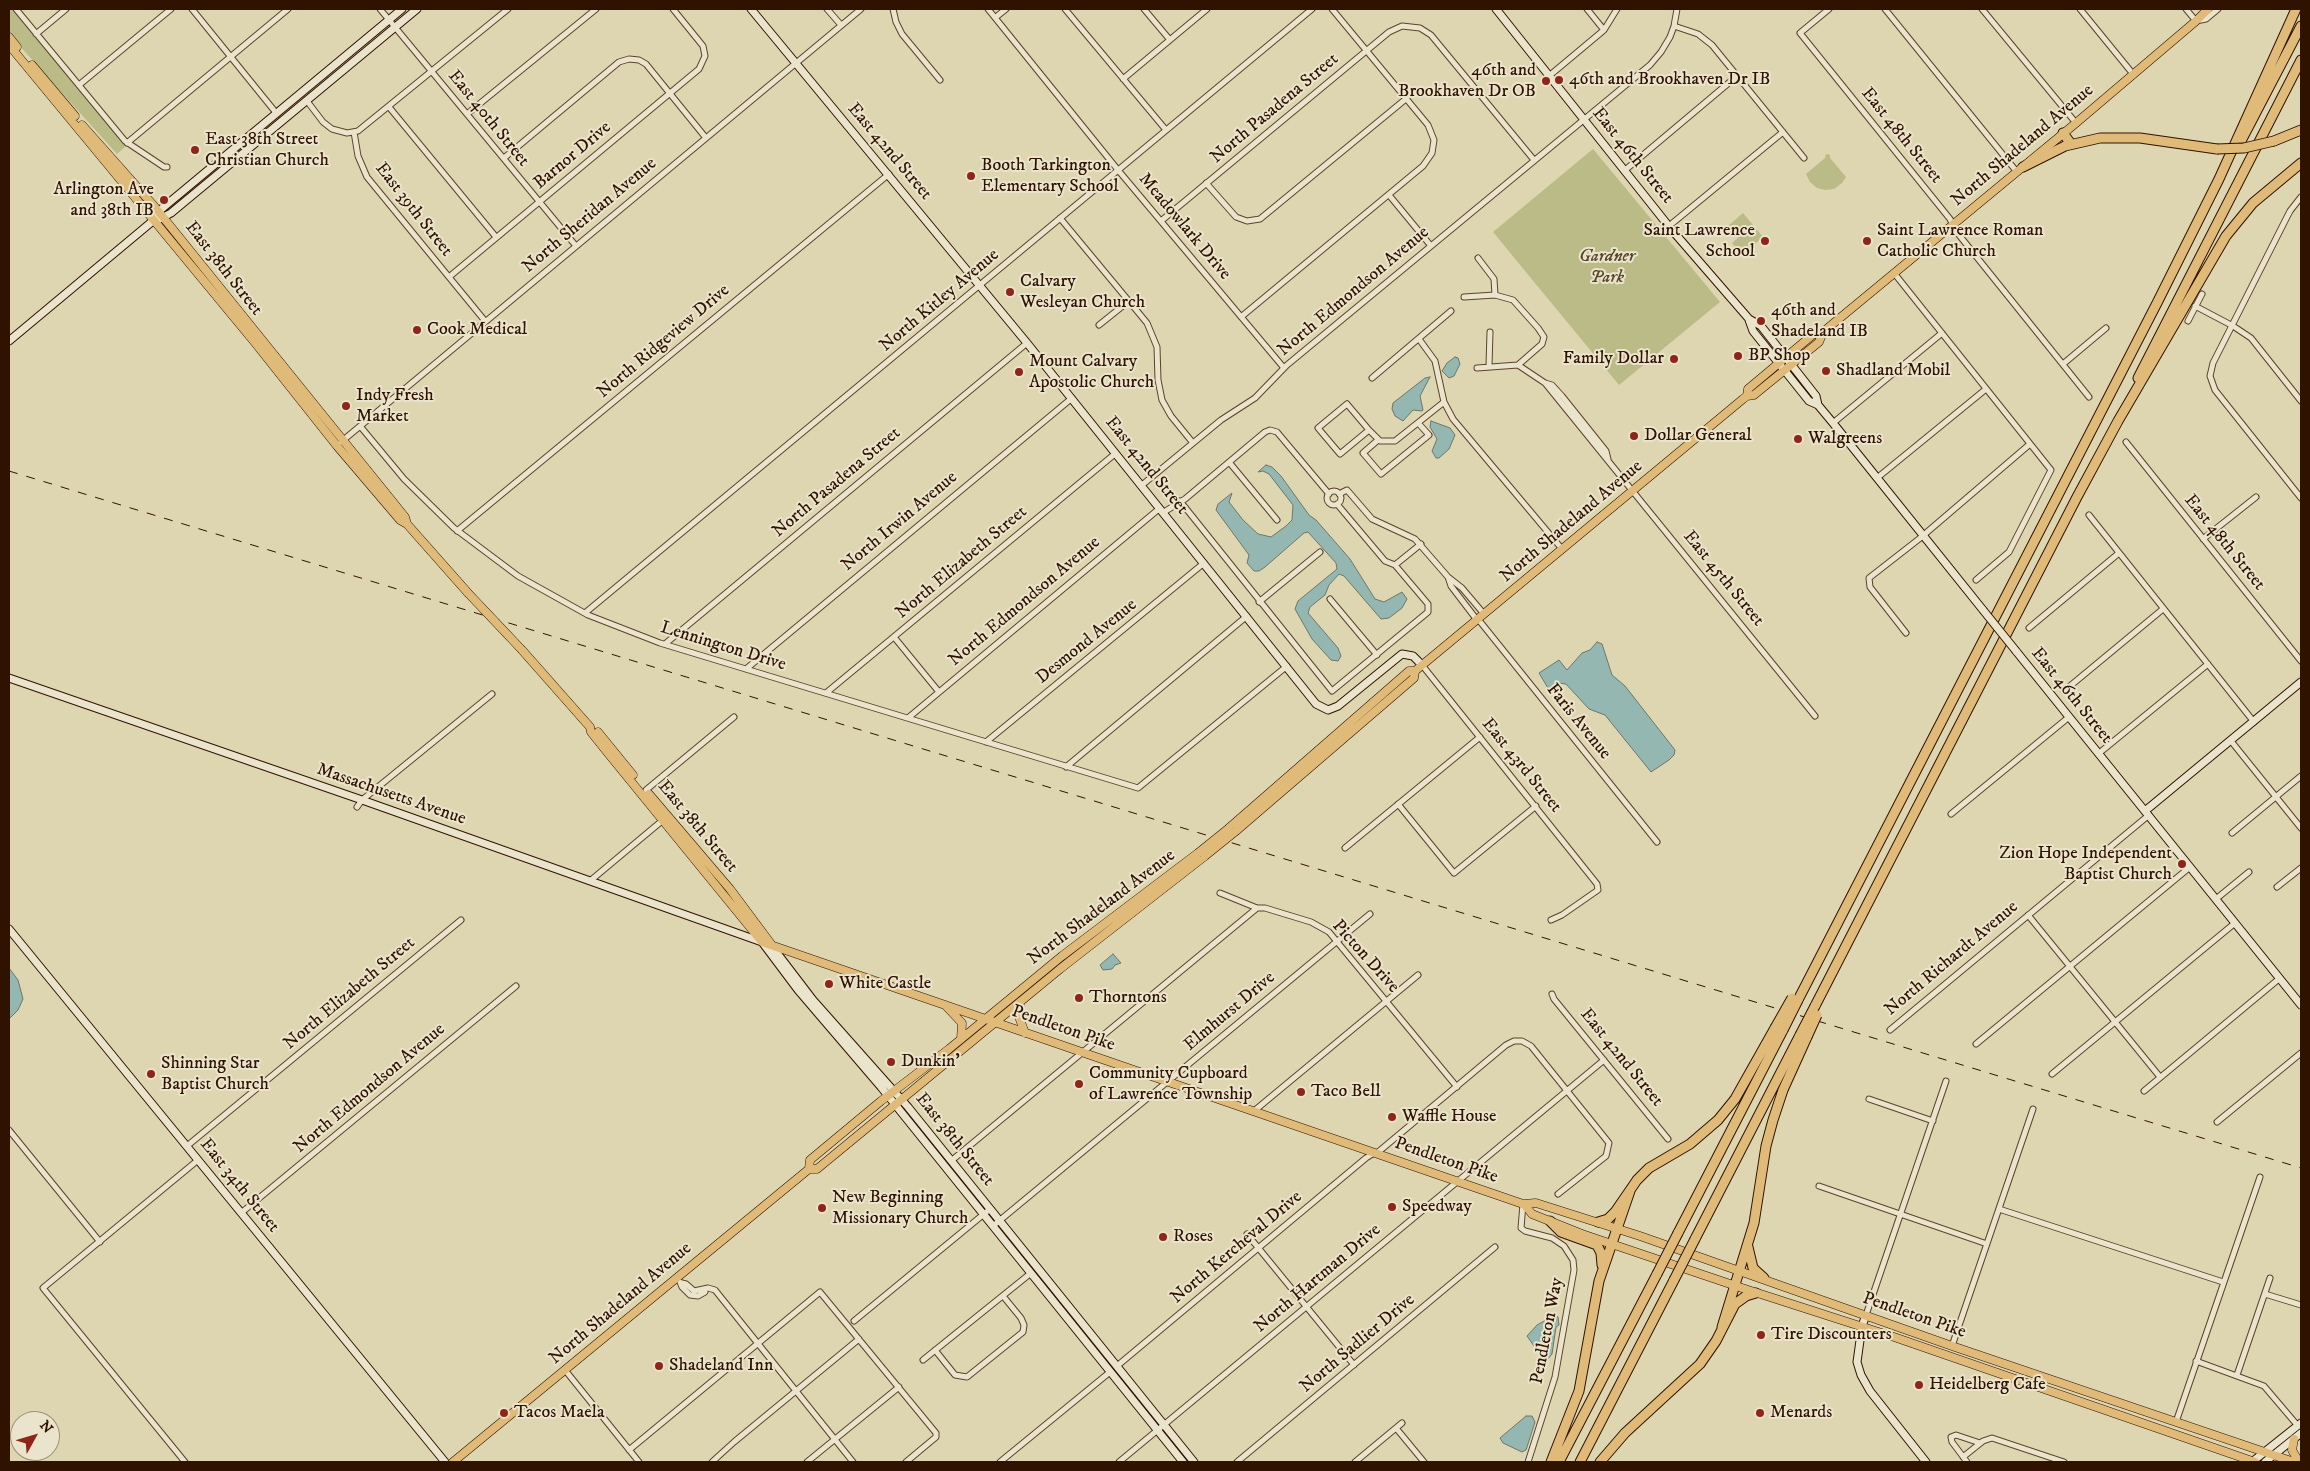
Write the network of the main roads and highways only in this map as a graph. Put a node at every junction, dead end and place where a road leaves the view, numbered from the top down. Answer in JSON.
{"nodes":[{"id":1,"x":402,"y":9,"type":"edge"},
{"id":2,"x":417,"y":9,"type":"edge"},
{"id":3,"x":751,"y":9,"type":"edge"},
{"id":4,"x":1496,"y":9,"type":"edge"},
{"id":5,"x":2208,"y":9,"type":"edge"},
{"id":6,"x":2296,"y":9,"type":"edge"},
{"id":7,"x":2301,"y":26,"type":"edge"},
{"id":8,"x":9,"y":37,"type":"edge"},
{"id":9,"x":9,"y":45,"type":"edge"},
{"id":10,"x":2301,"y":60,"type":"edge"},
{"id":11,"x":2301,"y":130,"type":"edge"},
{"id":12,"x":2063,"y":133,"type":"junction"},
{"id":13,"x":2071,"y":144,"type":"junction"},
{"id":14,"x":2301,"y":163,"type":"edge"},
{"id":15,"x":2020,"y":169,"type":"junction"},
{"id":16,"x":2219,"y":179,"type":"junction"},
{"id":17,"x":158,"y":212,"type":"junction"},
{"id":18,"x":164,"y":219,"type":"junction"},
{"id":19,"x":154,"y":220,"type":"junction"},
{"id":20,"x":1823,"y":332,"type":"junction"},
{"id":21,"x":9,"y":341,"type":"edge"},
{"id":22,"x":1782,"y":360,"type":"junction"},
{"id":23,"x":1788,"y":367,"type":"junction"},
{"id":24,"x":1747,"y":396,"type":"junction"},
{"id":25,"x":2118,"y":421,"type":"junction"},
{"id":26,"x":340,"y":444,"type":"junction"},
{"id":27,"x":1422,"y":665,"type":"junction"},
{"id":28,"x":9,"y":678,"type":"edge"},
{"id":29,"x":2301,"y":682,"type":"edge"},
{"id":30,"x":590,"y":727,"type":"junction"},
{"id":31,"x":2147,"y":813,"type":"junction"},
{"id":32,"x":1201,"y":855,"type":"junction"},
{"id":33,"x":9,"y":929,"type":"edge"},
{"id":34,"x":762,"y":942,"type":"junction"},
{"id":35,"x":771,"y":945,"type":"junction"},
{"id":36,"x":1020,"y":1002,"type":"junction"},
{"id":37,"x":945,"y":1004,"type":"junction"},
{"id":38,"x":2301,"y":1005,"type":"edge"},
{"id":39,"x":986,"y":1018,"type":"junction"},
{"id":40,"x":996,"y":1022,"type":"junction"},
{"id":41,"x":1779,"y":1029,"type":"junction"},
{"id":42,"x":1025,"y":1033,"type":"junction"},
{"id":43,"x":1804,"y":1036,"type":"junction"},
{"id":44,"x":961,"y":1039,"type":"junction"},
{"id":45,"x":891,"y":1094,"type":"junction"},
{"id":46,"x":901,"y":1099,"type":"junction"},
{"id":47,"x":894,"y":1105,"type":"junction"},
{"id":48,"x":809,"y":1169,"type":"junction"},
{"id":49,"x":1630,"y":1191,"type":"junction"},
{"id":50,"x":1523,"y":1204,"type":"junction"},
{"id":51,"x":1550,"y":1221,"type":"junction"},
{"id":52,"x":1598,"y":1222,"type":"junction"},
{"id":53,"x":1618,"y":1228,"type":"junction"},
{"id":54,"x":1612,"y":1243,"type":"junction"},
{"id":55,"x":1748,"y":1244,"type":"junction"},
{"id":56,"x":1739,"y":1270,"type":"junction"},
{"id":57,"x":1602,"y":1273,"type":"junction"},
{"id":58,"x":1764,"y":1278,"type":"junction"},
{"id":59,"x":1734,"y":1286,"type":"junction"},
{"id":60,"x":1756,"y":1293,"type":"junction"},
{"id":61,"x":1866,"y":1315,"type":"junction"},
{"id":62,"x":1862,"y":1326,"type":"junction"},
{"id":63,"x":1722,"y":1327,"type":"junction"},
{"id":64,"x":2300,"y":1424,"type":"edge"},
{"id":65,"x":2301,"y":1433,"type":"edge"},
{"id":66,"x":2294,"y":1439,"type":"junction"},
{"id":67,"x":2228,"y":1453,"type":"junction"},
{"id":68,"x":2265,"y":1453,"type":"junction"},
{"id":69,"x":2274,"y":1456,"type":"junction"},
{"id":70,"x":445,"y":1462,"type":"edge"},
{"id":71,"x":453,"y":1462,"type":"edge"},
{"id":72,"x":1183,"y":1462,"type":"edge"},
{"id":73,"x":1194,"y":1462,"type":"edge"},
{"id":74,"x":1551,"y":1462,"type":"edge"},
{"id":75,"x":1560,"y":1462,"type":"edge"},
{"id":76,"x":1580,"y":1462,"type":"edge"},
{"id":77,"x":1600,"y":1462,"type":"edge"},
{"id":78,"x":1926,"y":1462,"type":"edge"},
{"id":79,"x":2234,"y":1462,"type":"edge"},
{"id":80,"x":2253,"y":1462,"type":"edge"},
{"id":81,"x":2265,"y":1462,"type":"edge"},
{"id":82,"x":2294,"y":1462,"type":"edge"},
{"id":83,"x":2300,"y":1462,"type":"edge"}],
"edges":[{"from":1,"to":17,"type":"main road"},
{"from":2,"to":18,"type":"main road"},
{"from":3,"to":27,"type":"main road","name":"East 42nd Street"},
{"from":4,"to":22,"type":"main road","name":"East 46th Street"},
{"from":5,"to":12,"type":"main road","name":"North Shadeland Avenue"},
{"from":6,"to":16,"type":"highway"},
{"from":7,"to":16,"type":"highway"},
{"from":8,"to":17,"type":"main road","name":"East 38th Street"},
{"from":9,"to":19,"type":"main road","name":"East 38th Street"},
{"from":10,"to":25,"type":"highway"},
{"from":11,"to":13,"type":"highway","bridge":true},
{"from":12,"to":13,"type":"highway"},
{"from":12,"to":15,"type":"main road","name":"North Shadeland Avenue"},
{"from":13,"to":15,"type":"highway"},
{"from":14,"to":25,"type":"highway"},
{"from":15,"to":20,"type":"main road","name":"North Shadeland Avenue"},
{"from":16,"to":41,"type":"highway","bridge":true},
{"from":17,"to":18,"type":"main road","name":"East 38th Street"},
{"from":17,"to":19,"type":"main road"},
{"from":18,"to":19,"type":"main road"},
{"from":18,"to":26,"type":"main road","name":"East 38th Street"},
{"from":19,"to":21,"type":"main road"},
{"from":19,"to":26,"type":"main road","name":"East 38th Street"},
{"from":20,"to":22,"type":"main road","name":"North Shadeland Avenue"},
{"from":20,"to":23,"type":"main road","name":"North Shadeland Avenue"},
{"from":22,"to":23,"type":"main road","name":"East 46th Street"},
{"from":22,"to":24,"type":"main road","name":"North Shadeland Avenue"},
{"from":23,"to":24,"type":"main road","name":"North Shadeland Avenue"},
{"from":23,"to":31,"type":"main road","name":"East 46th Street","bridge":true},
{"from":24,"to":27,"type":"main road","name":"North Shadeland Avenue"},
{"from":25,"to":43,"type":"highway","bridge":true},
{"from":26,"to":30,"type":"main road","name":"East 38th Street","bridge":true},
{"from":27,"to":32,"type":"main road","name":"North Shadeland Avenue","bridge":true},
{"from":28,"to":34,"type":"main road","name":"Massachusetts Avenue"},
{"from":29,"to":31,"type":"main road","name":"North Richardt Avenue"},
{"from":30,"to":34,"type":"main road","name":"East 38th Street"},
{"from":30,"to":35,"type":"main road","name":"East 38th Street"},
{"from":31,"to":38,"type":"main road","name":"East 46th Street"},
{"from":32,"to":36,"type":"main road","name":"North Shadeland Avenue"},
{"from":32,"to":39,"type":"main road","name":"North Shadeland Avenue"},
{"from":33,"to":70,"type":"main road","name":"East 34th Street"},
{"from":34,"to":35,"type":"main road","name":"Pendleton Pike"},
{"from":34,"to":45,"type":"main road","name":"East 38th Street"},
{"from":35,"to":37,"type":"main road","name":"Pendleton Pike"},
{"from":35,"to":45,"type":"main road","name":"East 38th Street"},
{"from":36,"to":40,"type":"main road","name":"North Shadeland Avenue"},
{"from":36,"to":42,"type":"main road"},
{"from":37,"to":39,"type":"main road","name":"Pendleton Pike"},
{"from":37,"to":44,"type":"main road"},
{"from":39,"to":40,"type":"main road","name":"Pendleton Pike"},
{"from":39,"to":44,"type":"main road","name":"North Shadeland Avenue"},
{"from":40,"to":42,"type":"main road","name":"Pendleton Pike"},
{"from":40,"to":46,"type":"main road","name":"North Shadeland Avenue"},
{"from":41,"to":49,"type":"highway"},
{"from":41,"to":75,"type":"highway","bridge":true},
{"from":42,"to":50,"type":"main road","name":"Pendleton Pike"},
{"from":43,"to":55,"type":"highway"},
{"from":43,"to":76,"type":"highway","bridge":true},
{"from":44,"to":45,"type":"main road","name":"North Shadeland Avenue"},
{"from":45,"to":46,"type":"main road","name":"East 38th Street"},
{"from":45,"to":47,"type":"main road","name":"East 38th Street"},
{"from":45,"to":48,"type":"main road","name":"North Shadeland Avenue"},
{"from":46,"to":47,"type":"main road","name":"North Shadeland Avenue"},
{"from":46,"to":73,"type":"main road","name":"East 38th Street"},
{"from":47,"to":48,"type":"main road","name":"North Shadeland Avenue"},
{"from":47,"to":72,"type":"main road","name":"East 38th Street"},
{"from":48,"to":71,"type":"main road","name":"North Shadeland Avenue"},
{"from":49,"to":52,"type":"highway"},
{"from":49,"to":53,"type":"highway"},
{"from":50,"to":51,"type":"main road","name":"Pendleton Pike"},
{"from":50,"to":52,"type":"main road","name":"Pendleton Pike"},
{"from":51,"to":54,"type":"main road","name":"Pendleton Pike"},
{"from":51,"to":57,"type":"highway"},
{"from":52,"to":53,"type":"main road","name":"Pendleton Pike"},
{"from":53,"to":54,"type":"highway"},
{"from":53,"to":56,"type":"main road","name":"Pendleton Pike"},
{"from":54,"to":57,"type":"highway"},
{"from":54,"to":59,"type":"main road","name":"Pendleton Pike"},
{"from":55,"to":56,"type":"highway"},
{"from":55,"to":58,"type":"highway"},
{"from":56,"to":58,"type":"main road","name":"Pendleton Pike"},
{"from":56,"to":59,"type":"highway"},
{"from":57,"to":74,"type":"highway"},
{"from":58,"to":61,"type":"main road","name":"Pendleton Pike"},
{"from":59,"to":60,"type":"main road","name":"Pendleton Pike"},
{"from":59,"to":63,"type":"highway"},
{"from":60,"to":62,"type":"main road","name":"Pendleton Pike"},
{"from":60,"to":63,"type":"highway"},
{"from":61,"to":62,"type":"main road"},
{"from":61,"to":68,"type":"main road","name":"Pendleton Pike"},
{"from":62,"to":67,"type":"main road","name":"Pendleton Pike"},
{"from":62,"to":78,"type":"main road"},
{"from":63,"to":77,"type":"highway"},
{"from":64,"to":68,"type":"main road"},
{"from":65,"to":66,"type":"main road"},
{"from":66,"to":69,"type":"main road"},
{"from":66,"to":83,"type":"main road"},
{"from":67,"to":79,"type":"main road"},
{"from":67,"to":80,"type":"main road","name":"Pendleton Pike"},
{"from":68,"to":69,"type":"main road","name":"Pendleton Pike"},
{"from":68,"to":80,"type":"main road"},
{"from":69,"to":81,"type":"main road"},
{"from":69,"to":82,"type":"main road","name":"Pendleton Pike"}]}
